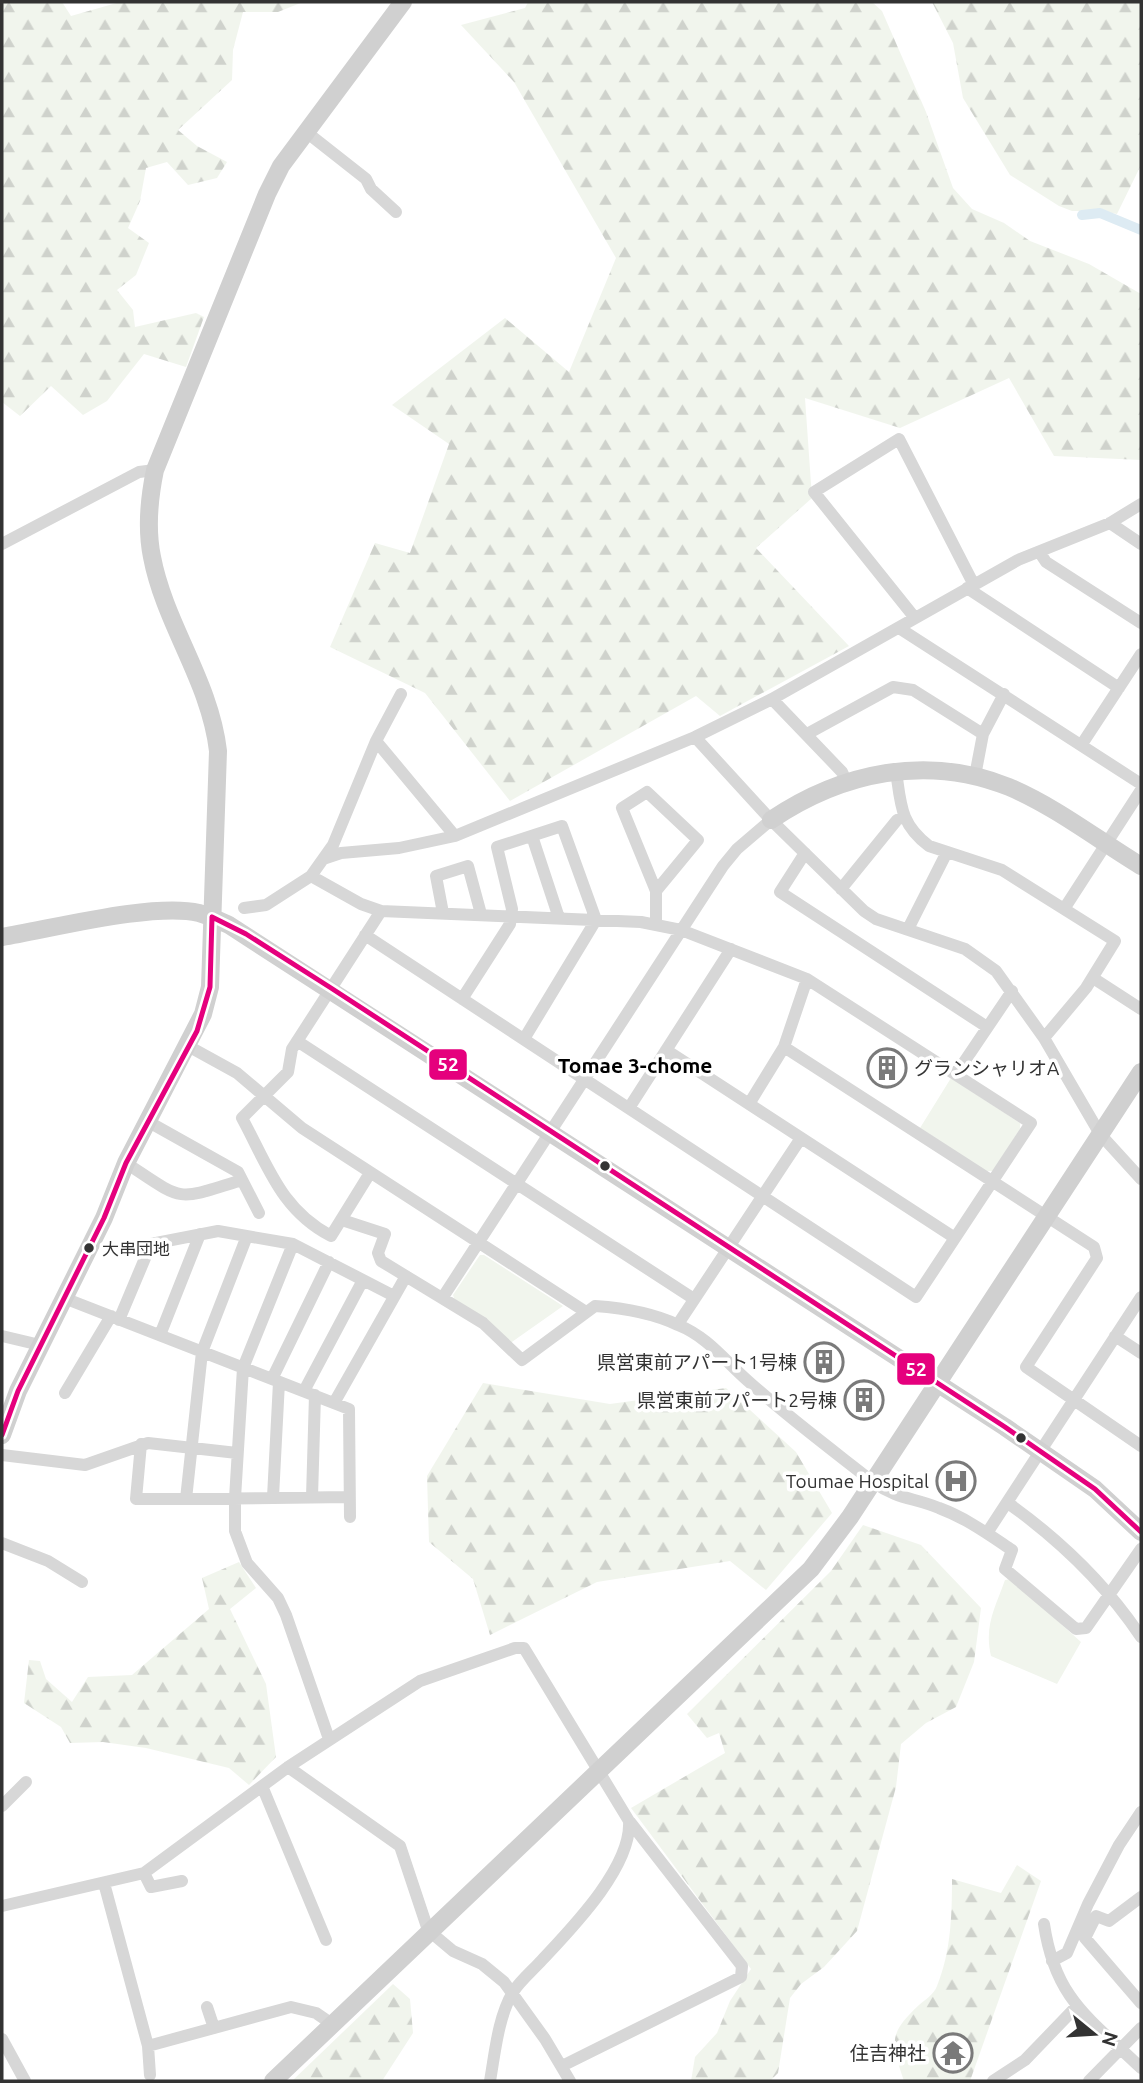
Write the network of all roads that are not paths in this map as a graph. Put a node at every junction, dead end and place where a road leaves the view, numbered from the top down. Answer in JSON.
{"nodes":[{"id":1,"x":403,"y":2,"type":"edge"},
{"id":2,"x":305,"y":131,"type":"junction"},
{"id":3,"x":396,"y":212,"type":"dead end"},
{"id":4,"x":155,"y":470,"type":"junction"},
{"id":5,"x":1141,"y":504,"type":"edge"},
{"id":6,"x":1110,"y":523,"type":"junction"},
{"id":7,"x":2,"y":544,"type":"edge"},
{"id":8,"x":1141,"y":544,"type":"edge"},
{"id":9,"x":1040,"y":553,"type":"junction"},
{"id":10,"x":971,"y":587,"type":"junction"},
{"id":11,"x":915,"y":618,"type":"junction"},
{"id":12,"x":1141,"y":623,"type":"edge"},
{"id":13,"x":899,"y":628,"type":"junction"},
{"id":14,"x":1141,"y":654,"type":"edge"},
{"id":15,"x":1119,"y":688,"type":"junction"},
{"id":16,"x":401,"y":694,"type":"dead end"},
{"id":17,"x":1004,"y":694,"type":"junction"},
{"id":18,"x":772,"y":699,"type":"junction"},
{"id":19,"x":807,"y":734,"type":"junction"},
{"id":20,"x":983,"y":734,"type":"junction"},
{"id":21,"x":695,"y":737,"type":"junction"},
{"id":22,"x":376,"y":741,"type":"junction"},
{"id":23,"x":1082,"y":744,"type":"junction"},
{"id":24,"x":896,"y":771,"type":"junction"},
{"id":25,"x":975,"y":776,"type":"junction"},
{"id":26,"x":846,"y":781,"type":"junction"},
{"id":27,"x":1141,"y":784,"type":"edge"},
{"id":28,"x":1141,"y":790,"type":"edge"},
{"id":29,"x":903,"y":817,"type":"junction"},
{"id":30,"x":771,"y":820,"type":"junction"},
{"id":31,"x":455,"y":836,"type":"junction"},
{"id":32,"x":532,"y":836,"type":"junction"},
{"id":33,"x":1106,"y":844,"type":"junction"},
{"id":34,"x":947,"y":852,"type":"junction"},
{"id":35,"x":805,"y":853,"type":"junction"},
{"id":36,"x":323,"y":859,"type":"junction"},
{"id":37,"x":1141,"y":866,"type":"edge"},
{"id":38,"x":311,"y":876,"type":"junction"},
{"id":39,"x":841,"y":889,"type":"junction"},
{"id":40,"x":656,"y":891,"type":"junction"},
{"id":41,"x":244,"y":908,"type":"dead end"},
{"id":42,"x":1064,"y":909,"type":"junction"},
{"id":43,"x":381,"y":911,"type":"junction"},
{"id":44,"x":443,"y":913,"type":"junction"},
{"id":45,"x":481,"y":914,"type":"junction"},
{"id":46,"x":512,"y":916,"type":"junction"},
{"id":47,"x":212,"y":917,"type":"junction"},
{"id":48,"x":559,"y":918,"type":"junction"},
{"id":49,"x":596,"y":919,"type":"junction"},
{"id":50,"x":656,"y":923,"type":"junction"},
{"id":51,"x":908,"y":929,"type":"junction"},
{"id":52,"x":681,"y":930,"type":"junction"},
{"id":53,"x":365,"y":935,"type":"junction"},
{"id":54,"x":2,"y":937,"type":"edge"},
{"id":55,"x":731,"y":949,"type":"junction"},
{"id":56,"x":1093,"y":978,"type":"junction"},
{"id":57,"x":807,"y":979,"type":"junction"},
{"id":58,"x":331,"y":988,"type":"junction"},
{"id":59,"x":1012,"y":990,"type":"junction"},
{"id":60,"x":462,"y":999,"type":"junction"},
{"id":61,"x":1141,"y":1009,"type":"edge"},
{"id":62,"x":986,"y":1027,"type":"junction"},
{"id":63,"x":1044,"y":1038,"type":"junction"},
{"id":64,"x":524,"y":1039,"type":"junction"},
{"id":65,"x":297,"y":1041,"type":"junction"},
{"id":66,"x":188,"y":1046,"type":"junction"},
{"id":67,"x":784,"y":1047,"type":"junction"},
{"id":68,"x":666,"y":1050,"type":"junction"},
{"id":69,"x":1141,"y":1072,"type":"edge"},
{"id":70,"x":956,"y":1074,"type":"junction"},
{"id":71,"x":584,"y":1078,"type":"junction"},
{"id":72,"x":264,"y":1096,"type":"junction"},
{"id":73,"x":749,"y":1104,"type":"junction"},
{"id":74,"x":629,"y":1108,"type":"junction"},
{"id":75,"x":147,"y":1121,"type":"junction"},
{"id":76,"x":550,"y":1130,"type":"junction"},
{"id":77,"x":1100,"y":1134,"type":"junction"},
{"id":78,"x":800,"y":1138,"type":"junction"},
{"id":79,"x":126,"y":1163,"type":"junction"},
{"id":80,"x":370,"y":1173,"type":"junction"},
{"id":81,"x":1141,"y":1179,"type":"edge"},
{"id":82,"x":242,"y":1180,"type":"junction"},
{"id":83,"x":993,"y":1182,"type":"junction"},
{"id":84,"x":516,"y":1183,"type":"junction"},
{"id":85,"x":763,"y":1195,"type":"junction"},
{"id":86,"x":259,"y":1213,"type":"dead end"},
{"id":87,"x":1045,"y":1217,"type":"junction"},
{"id":88,"x":342,"y":1220,"type":"junction"},
{"id":89,"x":200,"y":1234,"type":"junction"},
{"id":90,"x":247,"y":1236,"type":"junction"},
{"id":91,"x":955,"y":1238,"type":"junction"},
{"id":92,"x":477,"y":1243,"type":"junction"},
{"id":93,"x":293,"y":1244,"type":"junction"},
{"id":94,"x":729,"y":1247,"type":"junction"},
{"id":95,"x":328,"y":1262,"type":"junction"},
{"id":96,"x":406,"y":1276,"type":"junction"},
{"id":97,"x":363,"y":1280,"type":"junction"},
{"id":98,"x":394,"y":1296,"type":"junction"},
{"id":99,"x":443,"y":1297,"type":"junction"},
{"id":100,"x":1141,"y":1297,"type":"edge"},
{"id":101,"x":64,"y":1298,"type":"junction"},
{"id":102,"x":694,"y":1299,"type":"junction"},
{"id":103,"x":586,"y":1312,"type":"junction"},
{"id":104,"x":115,"y":1318,"type":"junction"},
{"id":105,"x":678,"y":1324,"type":"junction"},
{"id":106,"x":160,"y":1335,"type":"junction"},
{"id":107,"x":2,"y":1336,"type":"edge"},
{"id":108,"x":1115,"y":1336,"type":"junction"},
{"id":109,"x":40,"y":1345,"type":"junction"},
{"id":110,"x":202,"y":1352,"type":"junction"},
{"id":111,"x":1141,"y":1353,"type":"edge"},
{"id":112,"x":243,"y":1368,"type":"junction"},
{"id":113,"x":276,"y":1380,"type":"junction"},
{"id":114,"x":939,"y":1384,"type":"junction"},
{"id":115,"x":65,"y":1393,"type":"dead end"},
{"id":116,"x":309,"y":1393,"type":"junction"},
{"id":117,"x":1076,"y":1398,"type":"junction"},
{"id":118,"x":334,"y":1403,"type":"junction"},
{"id":119,"x":2,"y":1435,"type":"edge"},
{"id":120,"x":141,"y":1444,"type":"junction"},
{"id":121,"x":1141,"y":1446,"type":"edge"},
{"id":122,"x":191,"y":1448,"type":"junction"},
{"id":123,"x":1041,"y":1451,"type":"junction"},
{"id":124,"x":237,"y":1453,"type":"junction"},
{"id":125,"x":2,"y":1455,"type":"edge"},
{"id":126,"x":873,"y":1482,"type":"junction"},
{"id":127,"x":274,"y":1497,"type":"junction"},
{"id":128,"x":312,"y":1497,"type":"junction"},
{"id":129,"x":349,"y":1497,"type":"junction"},
{"id":130,"x":235,"y":1498,"type":"junction"},
{"id":131,"x":186,"y":1499,"type":"junction"},
{"id":132,"x":1008,"y":1503,"type":"junction"},
{"id":133,"x":350,"y":1517,"type":"dead end"},
{"id":134,"x":1141,"y":1532,"type":"edge"},
{"id":135,"x":987,"y":1533,"type":"junction"},
{"id":136,"x":2,"y":1543,"type":"edge"},
{"id":137,"x":1141,"y":1549,"type":"edge"},
{"id":138,"x":82,"y":1582,"type":"dead end"},
{"id":139,"x":1109,"y":1592,"type":"junction"},
{"id":140,"x":1141,"y":1637,"type":"edge"},
{"id":141,"x":329,"y":1739,"type":"junction"},
{"id":142,"x":288,"y":1767,"type":"junction"},
{"id":143,"x":598,"y":1770,"type":"junction"},
{"id":144,"x":26,"y":1782,"type":"dead end"},
{"id":145,"x":262,"y":1786,"type":"junction"},
{"id":146,"x":2,"y":1807,"type":"edge"},
{"id":147,"x":1141,"y":1812,"type":"edge"},
{"id":148,"x":629,"y":1821,"type":"junction"},
{"id":149,"x":144,"y":1873,"type":"junction"},
{"id":150,"x":181,"y":1881,"type":"dead end"},
{"id":151,"x":104,"y":1882,"type":"junction"},
{"id":152,"x":1139,"y":1905,"type":"edge"},
{"id":153,"x":2,"y":1906,"type":"edge"},
{"id":154,"x":1044,"y":1924,"type":"dead end"},
{"id":155,"x":428,"y":1930,"type":"junction"},
{"id":156,"x":326,"y":1940,"type":"dead end"},
{"id":157,"x":1052,"y":1961,"type":"junction"},
{"id":158,"x":513,"y":1993,"type":"junction"},
{"id":159,"x":1141,"y":2003,"type":"edge"},
{"id":160,"x":1077,"y":2006,"type":"junction"},
{"id":161,"x":207,"y":2007,"type":"dead end"},
{"id":162,"x":332,"y":2024,"type":"junction"},
{"id":163,"x":214,"y":2028,"type":"junction"},
{"id":164,"x":1141,"y":2028,"type":"edge"},
{"id":165,"x":2,"y":2039,"type":"edge"},
{"id":166,"x":149,"y":2046,"type":"junction"},
{"id":167,"x":1122,"y":2049,"type":"junction"},
{"id":168,"x":562,"y":2066,"type":"junction"},
{"id":169,"x":1141,"y":2067,"type":"edge"},
{"id":170,"x":150,"y":2075,"type":"dead end"},
{"id":171,"x":25,"y":2081,"type":"edge"},
{"id":172,"x":275,"y":2081,"type":"edge"},
{"id":173,"x":490,"y":2081,"type":"edge"},
{"id":174,"x":570,"y":2081,"type":"edge"},
{"id":175,"x":993,"y":2081,"type":"edge"},
{"id":176,"x":1089,"y":2081,"type":"edge"}],
"edges":[{"from":1,"to":2,"type":"street"},
{"from":2,"to":3,"type":"street"},
{"from":2,"to":4,"type":"street"},
{"from":4,"to":7,"type":"street"},
{"from":4,"to":47,"type":"street"},
{"from":5,"to":6,"type":"street"},
{"from":6,"to":8,"type":"street"},
{"from":6,"to":9,"type":"street"},
{"from":9,"to":10,"type":"street"},
{"from":9,"to":12,"type":"street"},
{"from":10,"to":11,"type":"street"},
{"from":10,"to":11,"type":"street"},
{"from":10,"to":15,"type":"street"},
{"from":11,"to":13,"type":"street"},
{"from":13,"to":17,"type":"street"},
{"from":13,"to":18,"type":"street"},
{"from":14,"to":15,"type":"street"},
{"from":15,"to":23,"type":"street"},
{"from":16,"to":22,"type":"street"},
{"from":17,"to":20,"type":"street"},
{"from":17,"to":23,"type":"street"},
{"from":18,"to":19,"type":"street"},
{"from":18,"to":21,"type":"street"},
{"from":19,"to":20,"type":"street"},
{"from":19,"to":26,"type":"street"},
{"from":20,"to":25,"type":"street"},
{"from":21,"to":30,"type":"street"},
{"from":21,"to":31,"type":"street"},
{"from":22,"to":31,"type":"street"},
{"from":22,"to":36,"type":"street"},
{"from":23,"to":27,"type":"street"},
{"from":24,"to":25,"type":"street"},
{"from":24,"to":26,"type":"street"},
{"from":24,"to":29,"type":"street"},
{"from":25,"to":33,"type":"street"},
{"from":26,"to":30,"type":"street"},
{"from":28,"to":33,"type":"street"},
{"from":29,"to":34,"type":"street"},
{"from":29,"to":39,"type":"street"},
{"from":30,"to":35,"type":"street"},
{"from":30,"to":52,"type":"street"},
{"from":31,"to":36,"type":"street"},
{"from":32,"to":46,"type":"street"},
{"from":32,"to":48,"type":"street"},
{"from":32,"to":49,"type":"street"},
{"from":33,"to":37,"type":"street"},
{"from":33,"to":42,"type":"street"},
{"from":34,"to":42,"type":"street"},
{"from":34,"to":51,"type":"street"},
{"from":35,"to":39,"type":"street"},
{"from":35,"to":62,"type":"street"},
{"from":36,"to":38,"type":"street"},
{"from":38,"to":41,"type":"street"},
{"from":38,"to":43,"type":"street"},
{"from":39,"to":51,"type":"street"},
{"from":40,"to":40,"type":"street"},
{"from":40,"to":50,"type":"street"},
{"from":42,"to":56,"type":"street"},
{"from":43,"to":44,"type":"street"},
{"from":43,"to":53,"type":"street"},
{"from":44,"to":45,"type":"street"},
{"from":44,"to":45,"type":"street"},
{"from":45,"to":46,"type":"street"},
{"from":46,"to":48,"type":"street"},
{"from":46,"to":60,"type":"street"},
{"from":47,"to":54,"type":"street"},
{"from":47,"to":58,"type":"street"},
{"from":47,"to":66,"type":"street"},
{"from":48,"to":49,"type":"street"},
{"from":49,"to":50,"type":"street"},
{"from":49,"to":64,"type":"street"},
{"from":50,"to":52,"type":"street"},
{"from":51,"to":59,"type":"street"},
{"from":52,"to":55,"type":"street"},
{"from":52,"to":71,"type":"street"},
{"from":53,"to":58,"type":"street"},
{"from":53,"to":60,"type":"street"},
{"from":55,"to":57,"type":"street"},
{"from":55,"to":68,"type":"street"},
{"from":56,"to":61,"type":"street"},
{"from":56,"to":63,"type":"street"},
{"from":57,"to":67,"type":"street"},
{"from":57,"to":70,"type":"street"},
{"from":58,"to":65,"type":"street"},
{"from":58,"to":76,"type":"street"},
{"from":59,"to":62,"type":"street"},
{"from":59,"to":63,"type":"street"},
{"from":60,"to":64,"type":"street"},
{"from":62,"to":70,"type":"street"},
{"from":63,"to":77,"type":"street"},
{"from":64,"to":71,"type":"street"},
{"from":65,"to":72,"type":"street"},
{"from":65,"to":84,"type":"street"},
{"from":66,"to":72,"type":"street"},
{"from":66,"to":75,"type":"street"},
{"from":67,"to":73,"type":"street"},
{"from":67,"to":83,"type":"street"},
{"from":68,"to":73,"type":"street"},
{"from":68,"to":74,"type":"street"},
{"from":69,"to":77,"type":"street"},
{"from":70,"to":83,"type":"street"},
{"from":71,"to":74,"type":"street"},
{"from":71,"to":76,"type":"street"},
{"from":72,"to":80,"type":"street"},
{"from":72,"to":88,"type":"street"},
{"from":73,"to":78,"type":"street"},
{"from":74,"to":85,"type":"street"},
{"from":75,"to":79,"type":"street"},
{"from":75,"to":82,"type":"street"},
{"from":76,"to":84,"type":"street"},
{"from":76,"to":94,"type":"street"},
{"from":77,"to":81,"type":"street"},
{"from":77,"to":87,"type":"street"},
{"from":78,"to":85,"type":"street"},
{"from":78,"to":91,"type":"street"},
{"from":79,"to":82,"type":"street"},
{"from":79,"to":101,"type":"street"},
{"from":80,"to":88,"type":"street"},
{"from":80,"to":92,"type":"street"},
{"from":82,"to":86,"type":"street"},
{"from":83,"to":87,"type":"street"},
{"from":83,"to":91,"type":"street"},
{"from":84,"to":92,"type":"street"},
{"from":84,"to":102,"type":"street"},
{"from":85,"to":91,"type":"street"},
{"from":85,"to":94,"type":"street"},
{"from":87,"to":114,"type":"street"},
{"from":87,"to":117,"type":"street"},
{"from":88,"to":96,"type":"street"},
{"from":89,"to":90,"type":"street"},
{"from":89,"to":104,"type":"street"},
{"from":89,"to":106,"type":"street"},
{"from":90,"to":93,"type":"street"},
{"from":90,"to":110,"type":"street"},
{"from":92,"to":99,"type":"street"},
{"from":92,"to":103,"type":"street"},
{"from":93,"to":95,"type":"street"},
{"from":93,"to":112,"type":"street"},
{"from":94,"to":102,"type":"street"},
{"from":94,"to":114,"type":"street"},
{"from":95,"to":97,"type":"street"},
{"from":95,"to":113,"type":"street"},
{"from":96,"to":98,"type":"street"},
{"from":96,"to":99,"type":"street"},
{"from":97,"to":98,"type":"street"},
{"from":97,"to":116,"type":"street"},
{"from":98,"to":118,"type":"street"},
{"from":99,"to":103,"type":"street"},
{"from":100,"to":108,"type":"street"},
{"from":101,"to":104,"type":"street"},
{"from":101,"to":109,"type":"street"},
{"from":102,"to":105,"type":"street"},
{"from":103,"to":105,"type":"street"},
{"from":104,"to":106,"type":"street"},
{"from":104,"to":115,"type":"street"},
{"from":105,"to":126,"type":"street"},
{"from":106,"to":110,"type":"street"},
{"from":107,"to":109,"type":"street"},
{"from":108,"to":111,"type":"street"},
{"from":108,"to":117,"type":"street"},
{"from":109,"to":119,"type":"street"},
{"from":110,"to":112,"type":"street"},
{"from":110,"to":122,"type":"street"},
{"from":112,"to":113,"type":"street"},
{"from":112,"to":124,"type":"street"},
{"from":113,"to":116,"type":"street"},
{"from":113,"to":127,"type":"street"},
{"from":114,"to":123,"type":"street"},
{"from":114,"to":126,"type":"street"},
{"from":116,"to":118,"type":"street"},
{"from":116,"to":128,"type":"street"},
{"from":117,"to":121,"type":"street"},
{"from":117,"to":123,"type":"street"},
{"from":118,"to":129,"type":"street"},
{"from":120,"to":122,"type":"street"},
{"from":120,"to":125,"type":"street"},
{"from":120,"to":131,"type":"street"},
{"from":122,"to":124,"type":"street"},
{"from":122,"to":131,"type":"street"},
{"from":123,"to":132,"type":"street"},
{"from":123,"to":134,"type":"street"},
{"from":124,"to":130,"type":"street"},
{"from":126,"to":135,"type":"street"},
{"from":126,"to":143,"type":"street"},
{"from":127,"to":128,"type":"street"},
{"from":127,"to":130,"type":"street"},
{"from":128,"to":129,"type":"street"},
{"from":129,"to":133,"type":"street"},
{"from":130,"to":131,"type":"street"},
{"from":130,"to":141,"type":"street"},
{"from":132,"to":135,"type":"street"},
{"from":132,"to":139,"type":"street"},
{"from":135,"to":139,"type":"street"},
{"from":136,"to":138,"type":"street"},
{"from":137,"to":139,"type":"street"},
{"from":139,"to":140,"type":"street"},
{"from":141,"to":142,"type":"street"},
{"from":141,"to":143,"type":"street"},
{"from":142,"to":145,"type":"street"},
{"from":142,"to":155,"type":"street"},
{"from":143,"to":148,"type":"street"},
{"from":143,"to":155,"type":"street"},
{"from":144,"to":146,"type":"street"},
{"from":145,"to":149,"type":"street"},
{"from":145,"to":156,"type":"street"},
{"from":147,"to":157,"type":"street"},
{"from":148,"to":158,"type":"street"},
{"from":148,"to":168,"type":"street"},
{"from":149,"to":150,"type":"street"},
{"from":149,"to":151,"type":"street"},
{"from":151,"to":153,"type":"street"},
{"from":151,"to":166,"type":"street"},
{"from":152,"to":159,"type":"street"},
{"from":154,"to":157,"type":"street"},
{"from":155,"to":158,"type":"street"},
{"from":155,"to":162,"type":"street"},
{"from":157,"to":160,"type":"street"},
{"from":158,"to":168,"type":"street"},
{"from":158,"to":173,"type":"street"},
{"from":160,"to":167,"type":"street"},
{"from":160,"to":175,"type":"street"},
{"from":161,"to":163,"type":"street"},
{"from":162,"to":163,"type":"street"},
{"from":162,"to":172,"type":"street"},
{"from":163,"to":166,"type":"street"},
{"from":164,"to":167,"type":"street"},
{"from":165,"to":171,"type":"street"},
{"from":166,"to":170,"type":"street"},
{"from":167,"to":169,"type":"street"},
{"from":167,"to":176,"type":"street"},
{"from":168,"to":174,"type":"street"}]}
